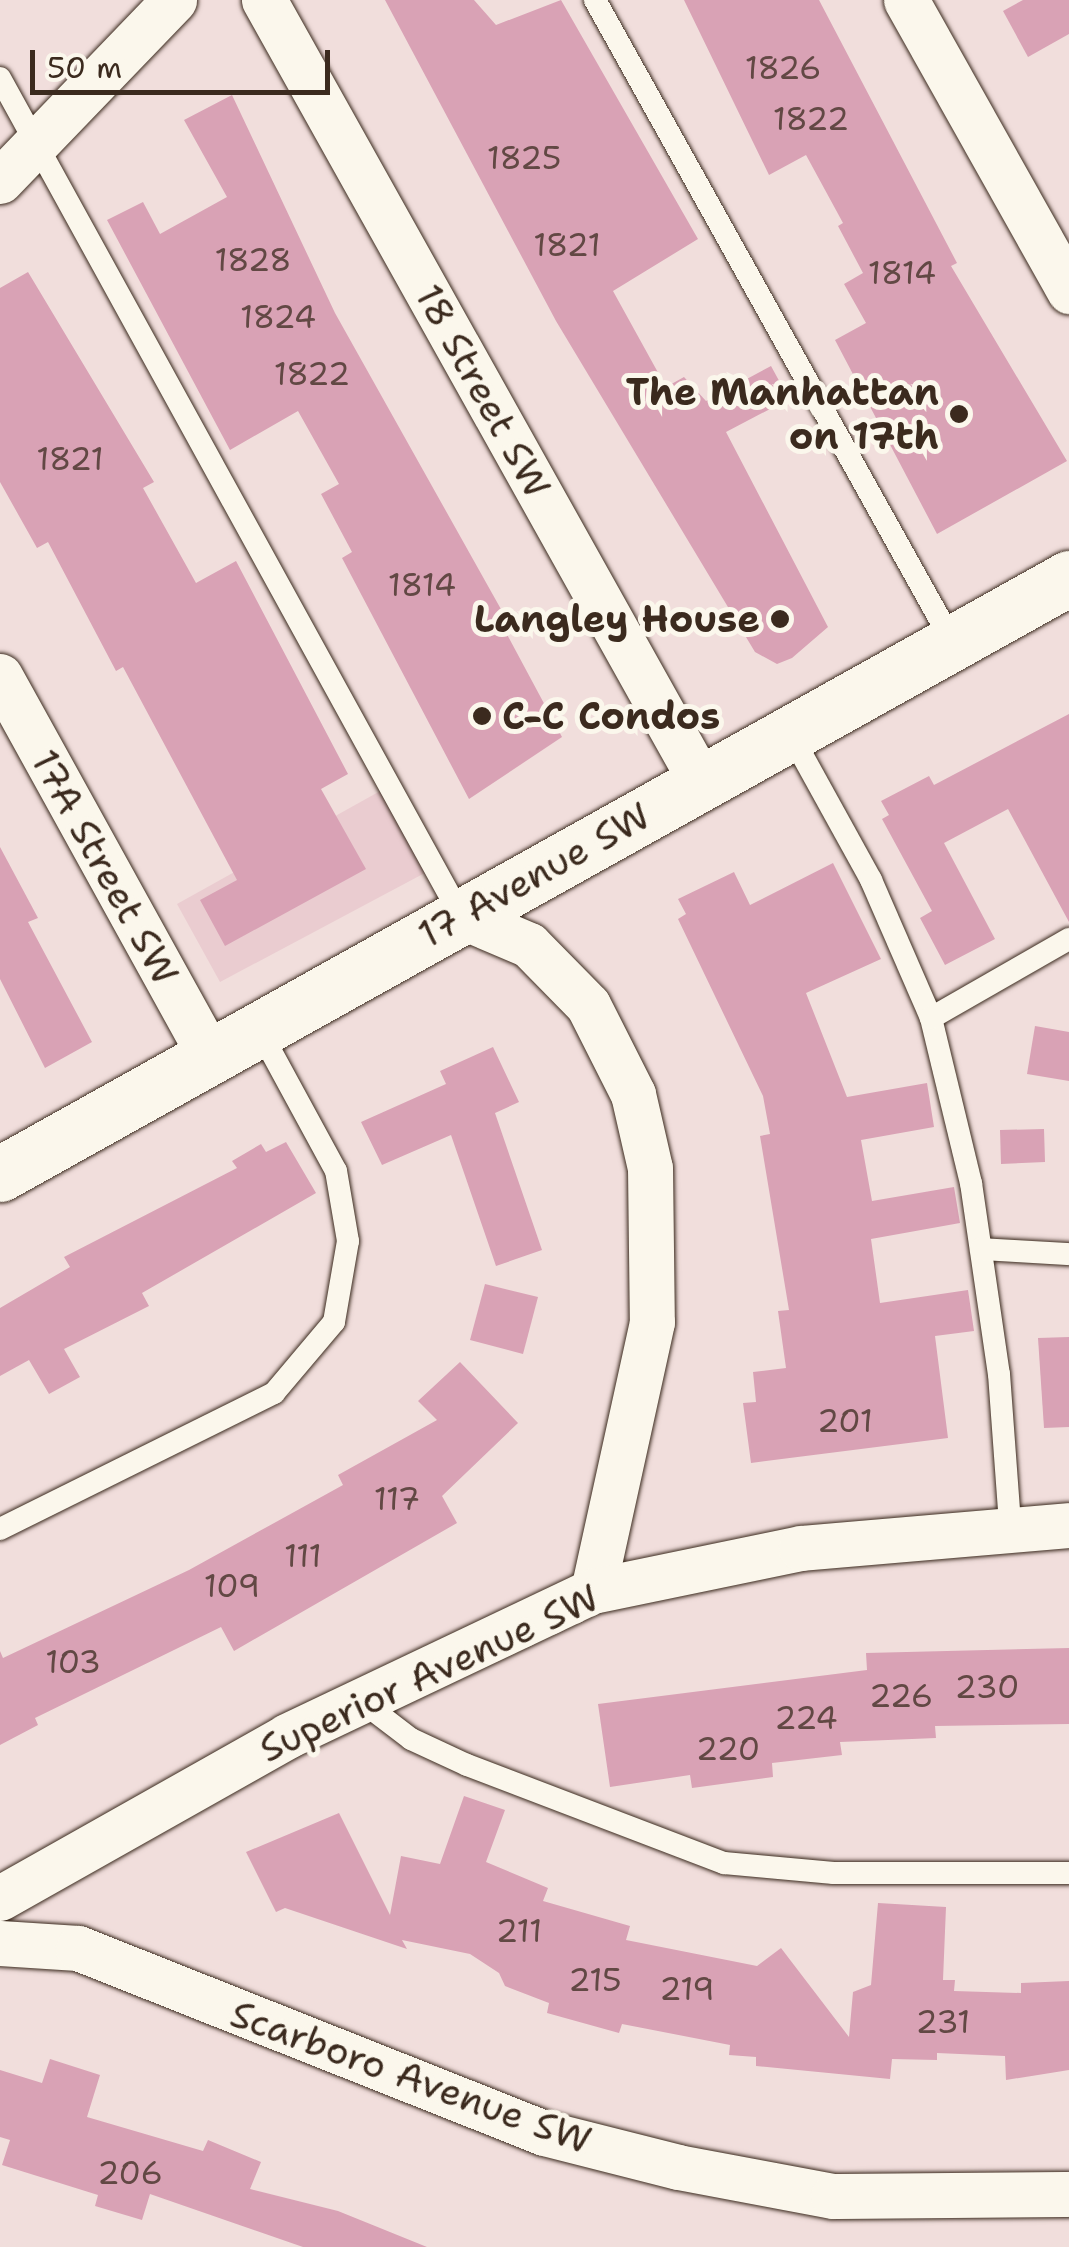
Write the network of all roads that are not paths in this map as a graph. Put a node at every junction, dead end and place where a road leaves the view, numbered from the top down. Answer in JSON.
{"nodes":[{"id":1,"x":174,"y":0,"type":"edge"},
{"id":2,"x":264,"y":0,"type":"edge"},
{"id":3,"x":594,"y":0,"type":"edge"},
{"id":4,"x":906,"y":0,"type":"edge"},
{"id":5,"x":0,"y":78,"type":"edge"},
{"id":6,"x":37,"y":143,"type":"junction"},
{"id":7,"x":0,"y":181,"type":"edge"},
{"id":8,"x":1069,"y":291,"type":"edge"},
{"id":9,"x":1069,"y":578,"type":"edge"},
{"id":10,"x":953,"y":642,"type":"junction"},
{"id":11,"x":0,"y":676,"type":"edge"},
{"id":12,"x":790,"y":733,"type":"junction"},
{"id":13,"x":701,"y":782,"type":"junction"},
{"id":14,"x":461,"y":916,"type":"junction"},
{"id":15,"x":1069,"y":939,"type":"edge"},
{"id":16,"x":931,"y":1018,"type":"junction"},
{"id":17,"x":259,"y":1029,"type":"junction"},
{"id":18,"x":210,"y":1057,"type":"junction"},
{"id":19,"x":0,"y":1174,"type":"edge"},
{"id":20,"x":981,"y":1249,"type":"junction"},
{"id":21,"x":1069,"y":1254,"type":"edge"},
{"id":22,"x":1010,"y":1524,"type":"junction"},
{"id":23,"x":1069,"y":1525,"type":"edge"},
{"id":24,"x":0,"y":1529,"type":"edge"},
{"id":25,"x":592,"y":1591,"type":"junction"},
{"id":26,"x":360,"y":1700,"type":"junction"},
{"id":27,"x":1069,"y":1873,"type":"edge"},
{"id":28,"x":0,"y":1898,"type":"edge"},
{"id":29,"x":0,"y":1943,"type":"edge"},
{"id":30,"x":1069,"y":2194,"type":"edge"}],
"edges":[{"from":1,"to":6,"type":"street"},
{"from":2,"to":13,"type":"street","name":"18 Street SW"},
{"from":3,"to":10,"type":"lane"},
{"from":4,"to":8,"type":"street"},
{"from":5,"to":6,"type":"lane"},
{"from":6,"to":7,"type":"street"},
{"from":6,"to":14,"type":"lane"},
{"from":9,"to":10,"type":"main road","name":"17 Avenue SW"},
{"from":10,"to":12,"type":"main road","name":"17 Avenue SW"},
{"from":11,"to":18,"type":"street","name":"17A Street SW"},
{"from":12,"to":13,"type":"main road","name":"17 Avenue SW"},
{"from":12,"to":16,"type":"lane"},
{"from":13,"to":14,"type":"main road","name":"17 Avenue SW"},
{"from":14,"to":17,"type":"main road","name":"17 Avenue SW"},
{"from":14,"to":25,"type":"street"},
{"from":15,"to":16,"type":"lane"},
{"from":16,"to":20,"type":"lane"},
{"from":17,"to":18,"type":"main road","name":"17 Avenue SW"},
{"from":17,"to":24,"type":"lane"},
{"from":18,"to":19,"type":"main road","name":"17 Avenue SW"},
{"from":20,"to":21,"type":"lane"},
{"from":20,"to":22,"type":"lane"},
{"from":22,"to":23,"type":"street","name":"Superior Avenue SW"},
{"from":22,"to":25,"type":"street","name":"Superior Avenue SW"},
{"from":25,"to":26,"type":"street","name":"Superior Avenue SW"},
{"from":26,"to":27,"type":"lane"},
{"from":26,"to":28,"type":"street","name":"Superior Avenue SW"},
{"from":29,"to":30,"type":"street","name":"Scarboro Avenue SW"}]}
